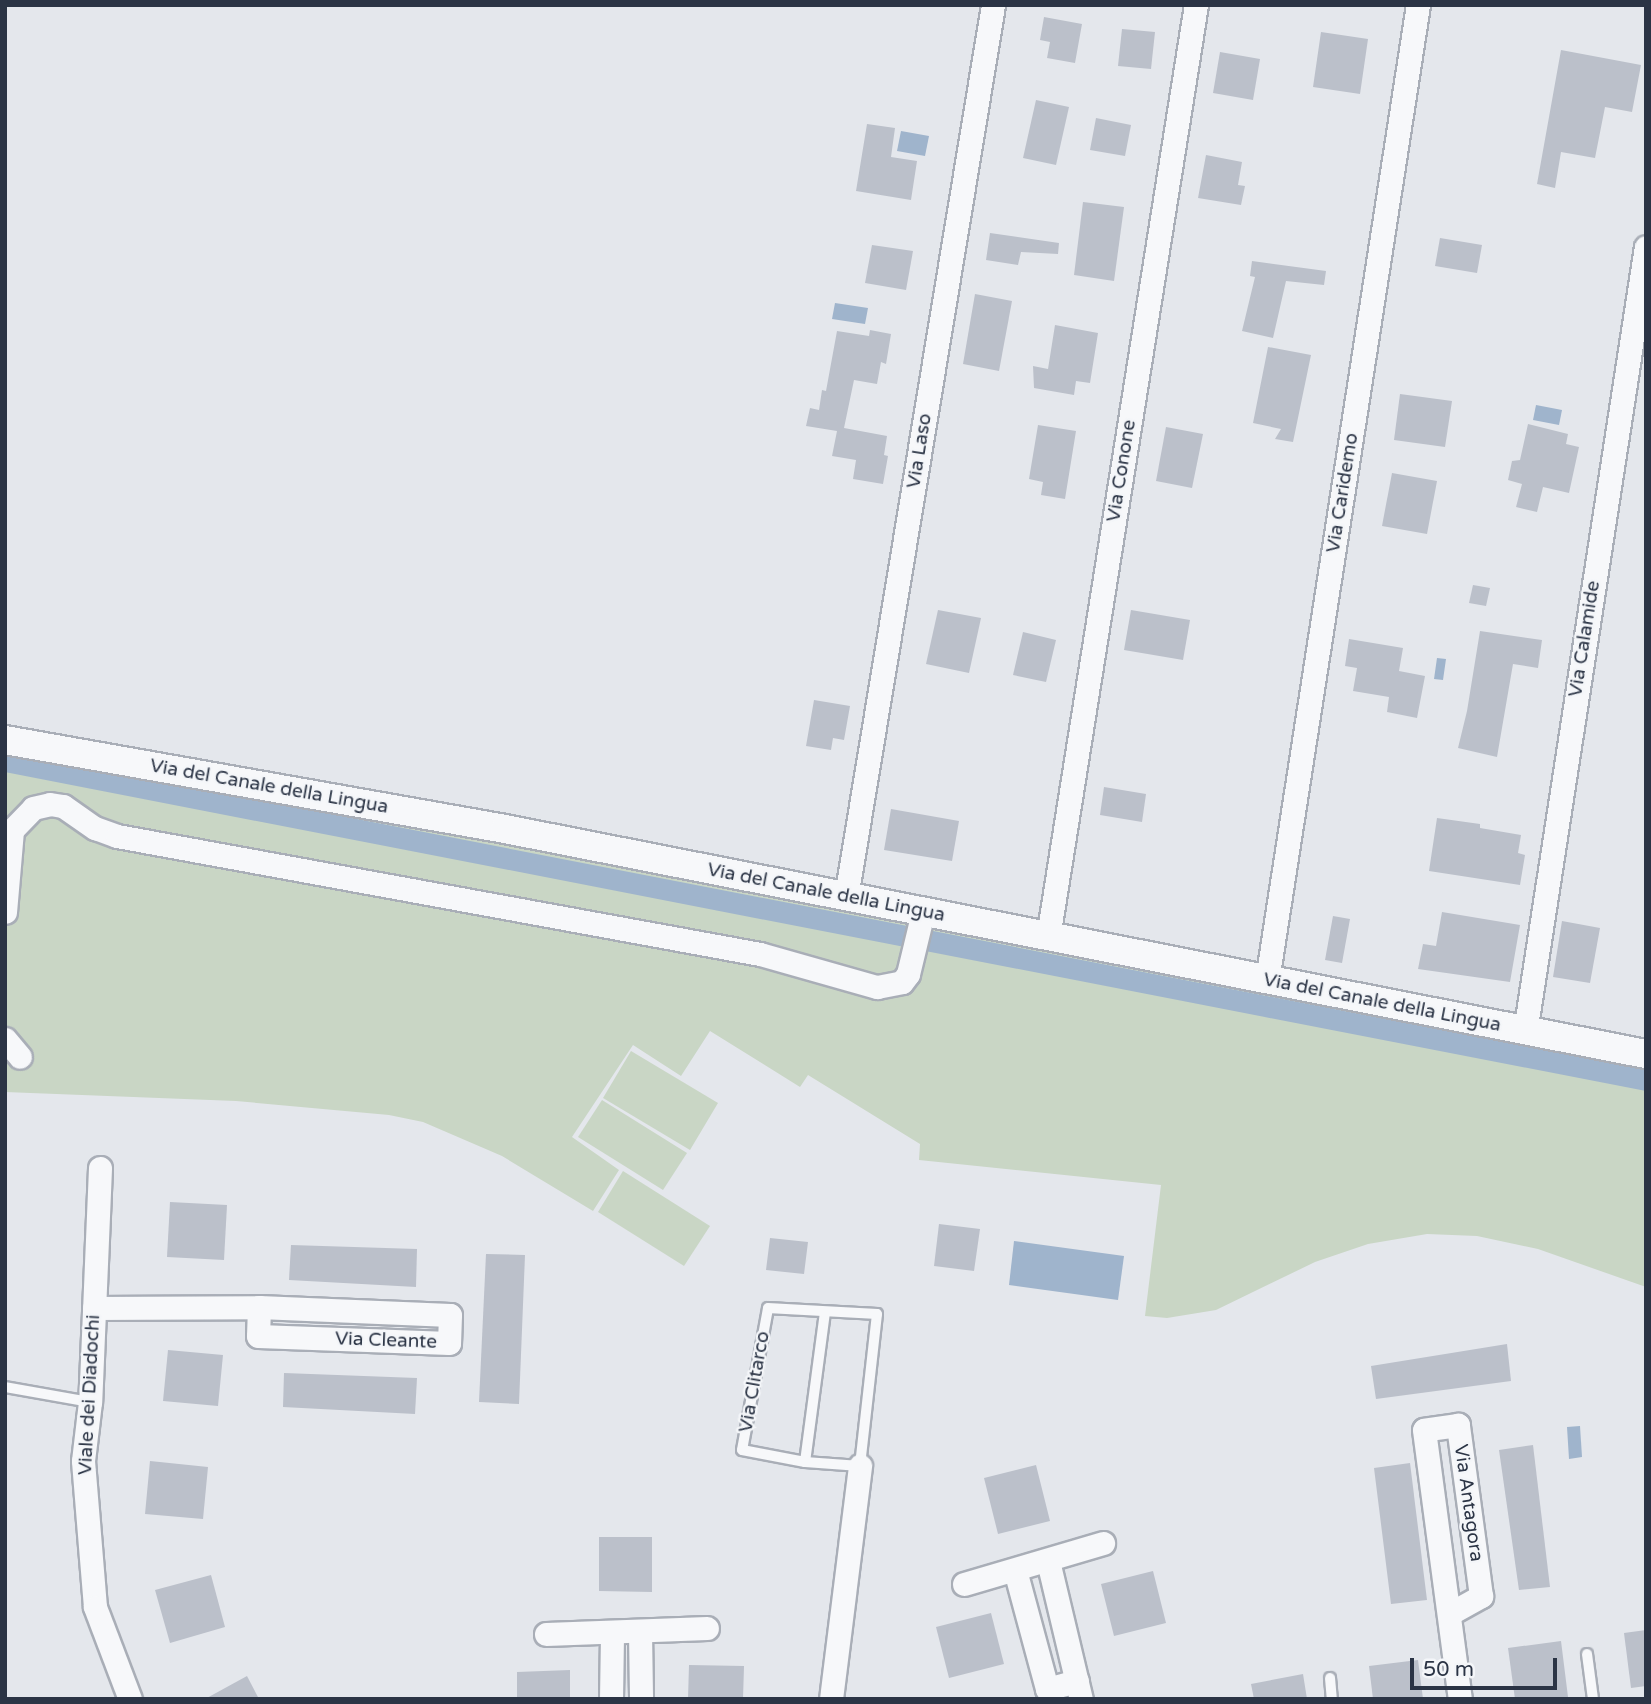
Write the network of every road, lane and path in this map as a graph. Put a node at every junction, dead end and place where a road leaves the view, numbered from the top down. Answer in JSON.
{"nodes":[{"id":1,"x":993,"y":5,"type":"edge"},
{"id":2,"x":1196,"y":5,"type":"edge"},
{"id":3,"x":1418,"y":5,"type":"edge"},
{"id":4,"x":1646,"y":247,"type":"edge"},
{"id":5,"x":5,"y":740,"type":"edge"},
{"id":6,"x":846,"y":897,"type":"junction"},
{"id":7,"x":5,"y":912,"type":"edge"},
{"id":8,"x":921,"y":921,"type":"junction"},
{"id":9,"x":1048,"y":937,"type":"junction"},
{"id":10,"x":1267,"y":980,"type":"junction"},
{"id":11,"x":1525,"y":1032,"type":"junction"},
{"id":12,"x":5,"y":1039,"type":"edge"},
{"id":13,"x":1646,"y":1054,"type":"edge"},
{"id":14,"x":20,"y":1056,"type":"dead end"},
{"id":15,"x":100,"y":1168,"type":"dead end"},
{"id":16,"x":259,"y":1307,"type":"junction"},
{"id":17,"x":94,"y":1308,"type":"junction"},
{"id":18,"x":825,"y":1313,"type":"junction"},
{"id":19,"x":5,"y":1387,"type":"edge"},
{"id":20,"x":90,"y":1402,"type":"junction"},
{"id":21,"x":805,"y":1462,"type":"junction"},
{"id":22,"x":860,"y":1466,"type":"junction"},
{"id":23,"x":1103,"y":1543,"type":"dead end"},
{"id":24,"x":1048,"y":1560,"type":"junction"},
{"id":25,"x":1015,"y":1570,"type":"junction"},
{"id":26,"x":964,"y":1584,"type":"dead end"},
{"id":27,"x":1449,"y":1614,"type":"junction"},
{"id":28,"x":707,"y":1628,"type":"dead end"},
{"id":29,"x":612,"y":1632,"type":"junction"},
{"id":30,"x":640,"y":1632,"type":"junction"},
{"id":31,"x":546,"y":1633,"type":"dead end"},
{"id":32,"x":1587,"y":1654,"type":"dead end"},
{"id":33,"x":1330,"y":1678,"type":"dead end"},
{"id":34,"x":1079,"y":1690,"type":"edge"},
{"id":35,"x":130,"y":1699,"type":"edge"},
{"id":36,"x":611,"y":1699,"type":"edge"},
{"id":37,"x":641,"y":1699,"type":"edge"},
{"id":38,"x":831,"y":1699,"type":"edge"},
{"id":39,"x":1332,"y":1699,"type":"edge"},
{"id":40,"x":1460,"y":1699,"type":"edge"},
{"id":41,"x":1593,"y":1699,"type":"edge"}],
"edges":[{"from":1,"to":6,"type":"street","name":"Via Laso"},
{"from":2,"to":9,"type":"street","name":"Via Conone"},
{"from":3,"to":10,"type":"street","name":"Via Caridemo"},
{"from":4,"to":11,"type":"street","name":"Via Calamide"},
{"from":5,"to":6,"type":"street","name":"Via del Canale della Lingua"},
{"from":6,"to":8,"type":"street","name":"Via del Canale della Lingua"},
{"from":7,"to":8,"type":"street"},
{"from":8,"to":9,"type":"street","name":"Via del Canale della Lingua"},
{"from":9,"to":10,"type":"street","name":"Via del Canale della Lingua"},
{"from":10,"to":11,"type":"street","name":"Via del Canale della Lingua"},
{"from":11,"to":13,"type":"street","name":"Via del Canale della Lingua"},
{"from":12,"to":14,"type":"street"},
{"from":15,"to":17,"type":"street","name":"Viale dei Diadochi"},
{"from":16,"to":16,"type":"street","name":"Via Cleante"},
{"from":16,"to":17,"type":"street","name":"Via Cleante"},
{"from":17,"to":20,"type":"street","name":"Viale dei Diadochi"},
{"from":18,"to":21,"type":"lane"},
{"from":18,"to":21,"type":"lane","name":"Via Clitarco"},
{"from":18,"to":22,"type":"lane","name":"Via Clitarco"},
{"from":19,"to":20,"type":"lane"},
{"from":20,"to":35,"type":"street","name":"Viale dei Diadochi"},
{"from":21,"to":22,"type":"lane","name":"Via Clitarco"},
{"from":22,"to":38,"type":"street","name":"Via Clitarco"},
{"from":23,"to":24,"type":"street"},
{"from":24,"to":25,"type":"street"},
{"from":24,"to":34,"type":"street"},
{"from":25,"to":26,"type":"street"},
{"from":25,"to":34,"type":"street"},
{"from":27,"to":27,"type":"street","name":"Via Antagora"},
{"from":27,"to":40,"type":"street","name":"Via Antagora"},
{"from":28,"to":30,"type":"street"},
{"from":29,"to":30,"type":"street"},
{"from":29,"to":31,"type":"street"},
{"from":29,"to":36,"type":"street"},
{"from":30,"to":37,"type":"street"},
{"from":32,"to":41,"type":"lane"},
{"from":33,"to":39,"type":"lane"}]}
